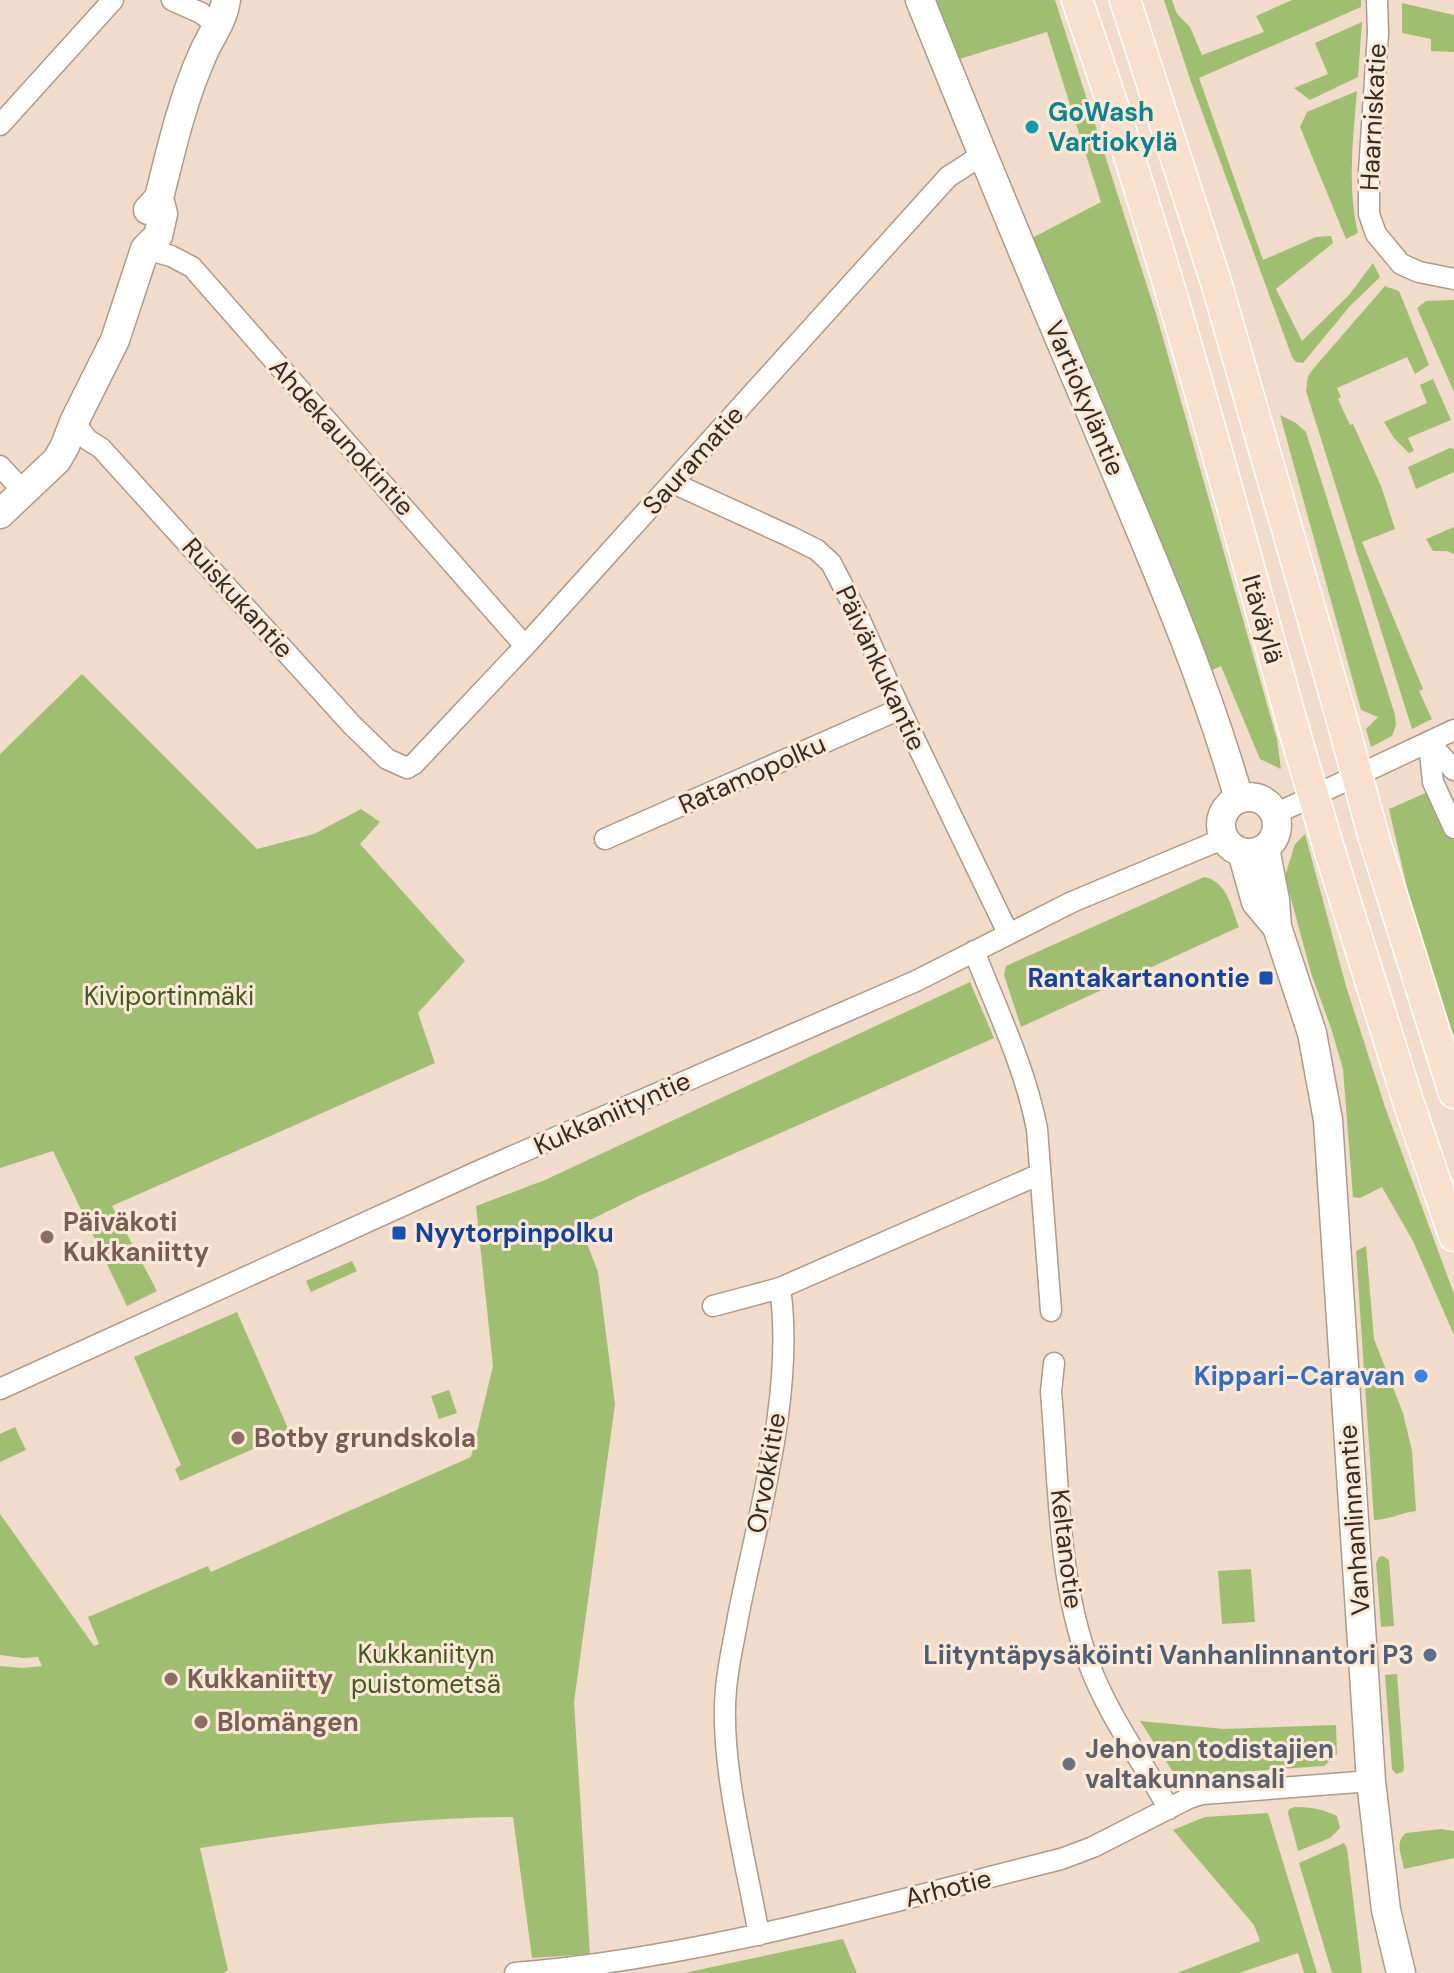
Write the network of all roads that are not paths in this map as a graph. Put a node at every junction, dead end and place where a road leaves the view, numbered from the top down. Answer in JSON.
{"nodes":[{"id":1,"x":113,"y":0,"type":"edge"},
{"id":2,"x":172,"y":0,"type":"edge"},
{"id":3,"x":920,"y":0,"type":"edge"},
{"id":4,"x":1077,"y":0,"type":"edge"},
{"id":5,"x":1125,"y":0,"type":"edge"},
{"id":6,"x":1377,"y":0,"type":"edge"},
{"id":7,"x":229,"y":10,"type":"edge"},
{"id":8,"x":0,"y":125,"type":"edge"},
{"id":9,"x":982,"y":155,"type":"junction"},
{"id":10,"x":145,"y":249,"type":"junction"},
{"id":11,"x":1454,"y":279,"type":"edge"},
{"id":12,"x":74,"y":422,"type":"junction"},
{"id":13,"x":9,"y":482,"type":"edge"},
{"id":14,"x":673,"y":483,"type":"junction"},
{"id":15,"x":0,"y":514,"type":"edge"},
{"id":16,"x":525,"y":646,"type":"junction"},
{"id":17,"x":900,"y":709,"type":"junction"},
{"id":18,"x":1454,"y":730,"type":"edge"},
{"id":19,"x":1429,"y":742,"type":"junction"},
{"id":20,"x":407,"y":768,"type":"joint"},
{"id":21,"x":1454,"y":770,"type":"edge"},
{"id":22,"x":1239,"y":799,"type":"junction"},
{"id":23,"x":1275,"y":814,"type":"junction"},
{"id":24,"x":1454,"y":828,"type":"edge"},
{"id":25,"x":605,"y":839,"type":"dead end"},
{"id":26,"x":1244,"y":846,"type":"junction"},
{"id":27,"x":1008,"y":933,"type":"junction"},
{"id":28,"x":974,"y":951,"type":"junction"},
{"id":29,"x":1454,"y":1093,"type":"edge"},
{"id":30,"x":1038,"y":1175,"type":"junction"},
{"id":31,"x":1454,"y":1236,"type":"edge"},
{"id":32,"x":780,"y":1288,"type":"junction"},
{"id":33,"x":713,"y":1306,"type":"dead end"},
{"id":34,"x":1051,"y":1311,"type":"dead end"},
{"id":35,"x":1054,"y":1363,"type":"dead end"},
{"id":36,"x":0,"y":1389,"type":"edge"},
{"id":37,"x":1371,"y":1781,"type":"junction"},
{"id":38,"x":1169,"y":1809,"type":"junction"},
{"id":39,"x":759,"y":1935,"type":"junction"},
{"id":40,"x":515,"y":1973,"type":"edge"},
{"id":41,"x":1401,"y":1973,"type":"edge"}],
"edges":[{"from":1,"to":8,"type":"street"},
{"from":2,"to":7,"type":"street"},
{"from":3,"to":9,"type":"main road","name":"Vartiokyläntie"},
{"from":4,"to":31,"type":"main road","name":"Itäväylä","bridge":true},
{"from":5,"to":29,"type":"main road","name":"Itäväylä","bridge":true},
{"from":6,"to":11,"type":"street","name":"Haarniskatie"},
{"from":7,"to":10,"type":"main road"},
{"from":9,"to":14,"type":"street","name":"Sauramatie"},
{"from":9,"to":22,"type":"main road","name":"Vartiokyläntie"},
{"from":10,"to":12,"type":"main road"},
{"from":10,"to":16,"type":"street","name":"Ahdekaunokintie"},
{"from":12,"to":13,"type":"main road"},
{"from":12,"to":20,"type":"street","name":"Ruiskukantie"},
{"from":13,"to":15,"type":"main road"},
{"from":14,"to":16,"type":"street","name":"Sauramatie"},
{"from":14,"to":17,"type":"street","name":"Päivänkukantie"},
{"from":16,"to":20,"type":"street","name":"Sauramatie"},
{"from":17,"to":25,"type":"street","name":"Ratamopolku"},
{"from":17,"to":27,"type":"street","name":"Päivänkukantie"},
{"from":18,"to":19,"type":"street"},
{"from":19,"to":21,"type":"street"},
{"from":19,"to":23,"type":"street"},
{"from":19,"to":24,"type":"street"},
{"from":22,"to":23,"type":"main road"},
{"from":22,"to":26,"type":"main road"},
{"from":23,"to":26,"type":"main road"},
{"from":26,"to":27,"type":"street","name":"Kukkaniityntie"},
{"from":26,"to":37,"type":"main road","name":"Vanhanlinnantie"},
{"from":27,"to":28,"type":"street","name":"Kukkaniityntie"},
{"from":28,"to":30,"type":"street"},
{"from":28,"to":36,"type":"street","name":"Kukkaniityntie"},
{"from":30,"to":32,"type":"street"},
{"from":30,"to":34,"type":"street"},
{"from":32,"to":33,"type":"street"},
{"from":32,"to":39,"type":"street","name":"Orvokkitie"},
{"from":35,"to":38,"type":"street","name":"Keltanotie"},
{"from":37,"to":38,"type":"street","name":"Arhotie"},
{"from":37,"to":41,"type":"main road","name":"Vanhanlinnantie"},
{"from":38,"to":39,"type":"street","name":"Arhotie"},
{"from":39,"to":40,"type":"street","name":"Arhotie"}]}
